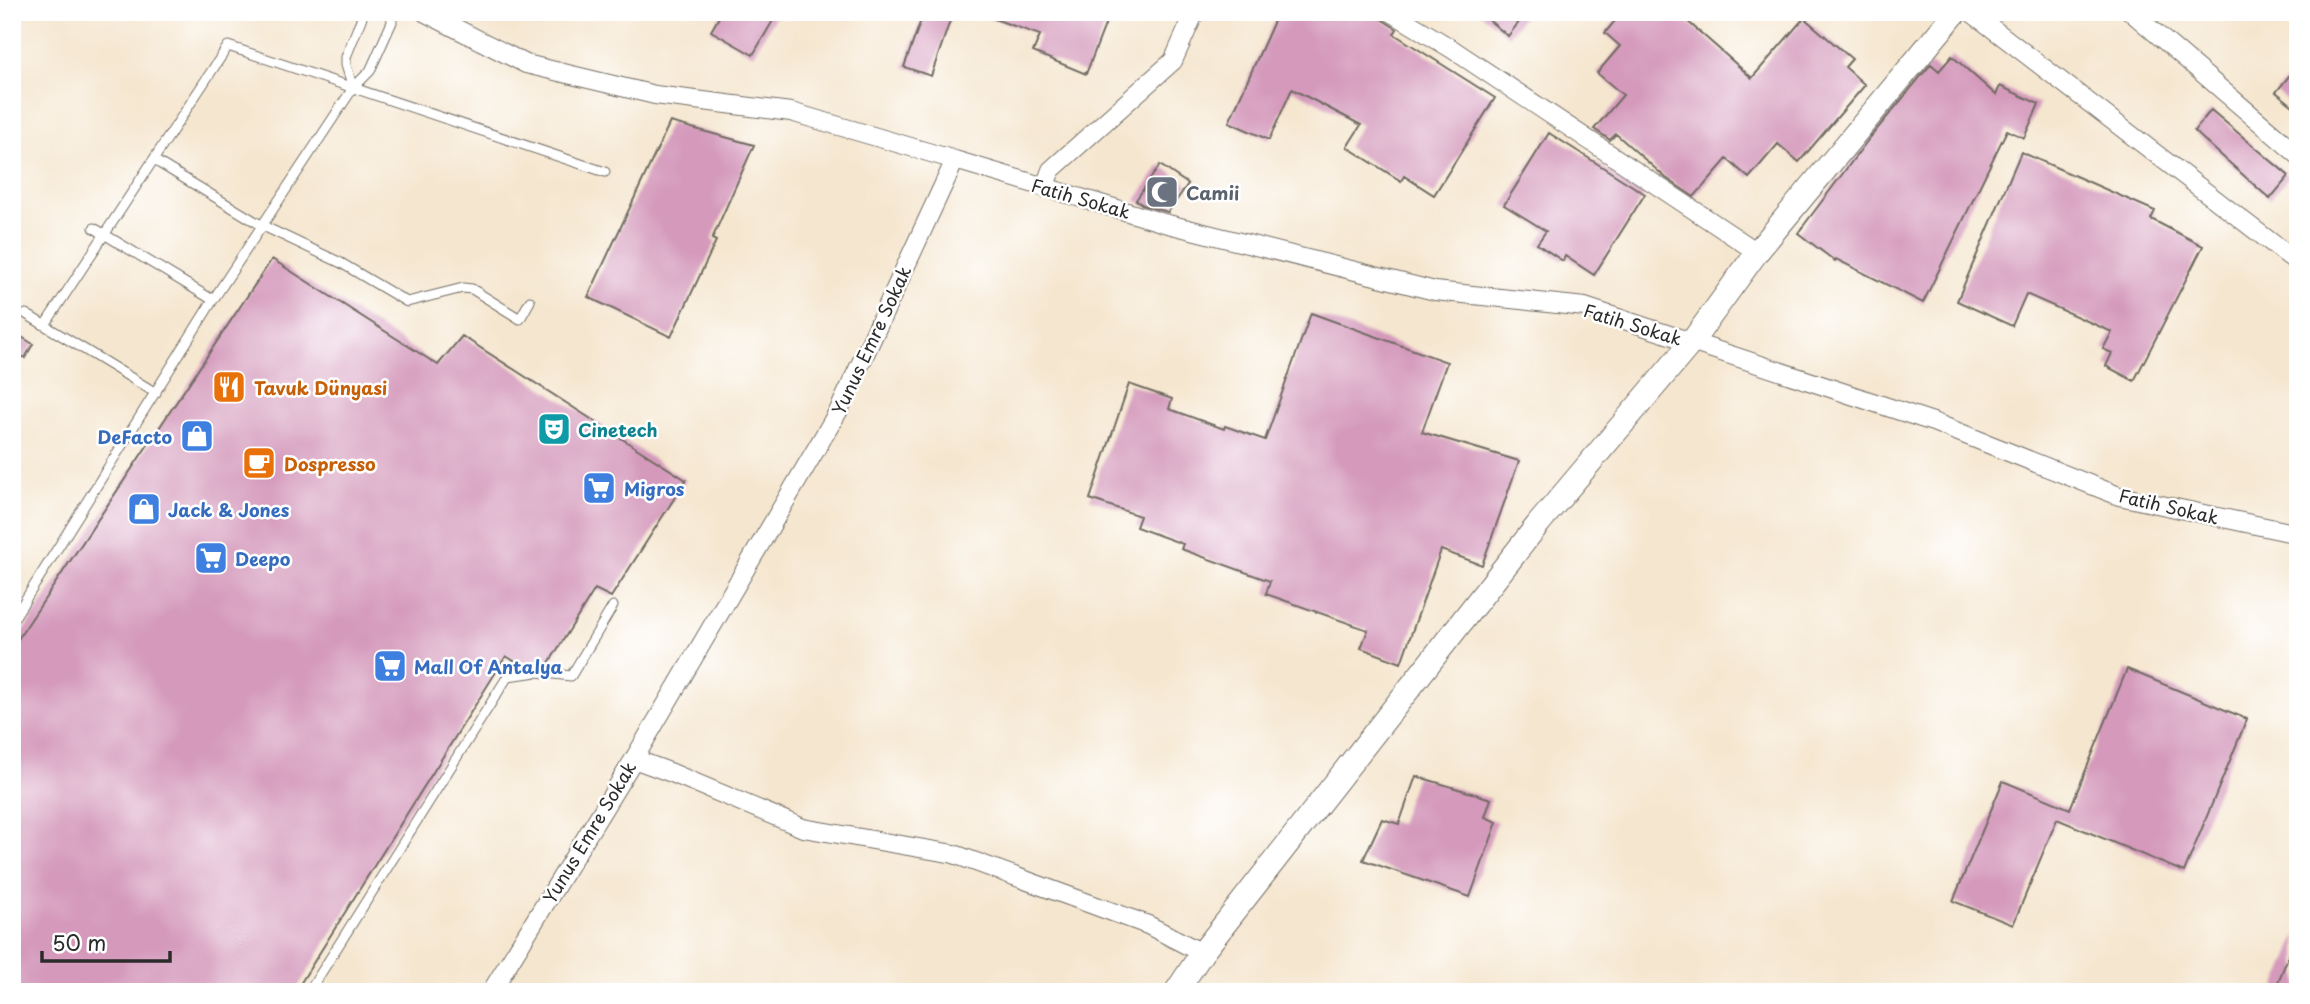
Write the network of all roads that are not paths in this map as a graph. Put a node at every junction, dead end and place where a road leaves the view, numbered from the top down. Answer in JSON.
{"nodes":[{"id":1,"x":364,"y":12,"type":"edge"},
{"id":2,"x":391,"y":12,"type":"edge"},
{"id":3,"x":424,"y":12,"type":"edge"},
{"id":4,"x":1195,"y":12,"type":"edge"},
{"id":5,"x":1391,"y":12,"type":"edge"},
{"id":6,"x":1956,"y":12,"type":"edge"},
{"id":7,"x":1971,"y":12,"type":"edge"},
{"id":8,"x":2131,"y":12,"type":"edge"},
{"id":9,"x":353,"y":88,"type":"junction"},
{"id":10,"x":2298,"y":155,"type":"edge"},
{"id":11,"x":154,"y":160,"type":"junction"},
{"id":12,"x":955,"y":160,"type":"junction"},
{"id":13,"x":605,"y":172,"type":"dead end"},
{"id":14,"x":1044,"y":188,"type":"junction"},
{"id":15,"x":261,"y":225,"type":"junction"},
{"id":16,"x":94,"y":228,"type":"dead end"},
{"id":17,"x":106,"y":235,"type":"junction"},
{"id":18,"x":1757,"y":251,"type":"junction"},
{"id":19,"x":2298,"y":263,"type":"edge"},
{"id":20,"x":212,"y":300,"type":"junction"},
{"id":21,"x":530,"y":301,"type":"dead end"},
{"id":22,"x":26,"y":314,"type":"dead end"},
{"id":23,"x":45,"y":325,"type":"junction"},
{"id":24,"x":1691,"y":343,"type":"junction"},
{"id":25,"x":156,"y":393,"type":"junction"},
{"id":26,"x":2298,"y":534,"type":"edge"},
{"id":27,"x":613,"y":606,"type":"dead end"},
{"id":28,"x":12,"y":621,"type":"edge"},
{"id":29,"x":634,"y":759,"type":"junction"},
{"id":30,"x":1202,"y":953,"type":"junction"},
{"id":31,"x":309,"y":992,"type":"edge"},
{"id":32,"x":491,"y":992,"type":"edge"},
{"id":33,"x":1176,"y":992,"type":"edge"}],
"edges":[{"from":1,"to":9,"type":"lane"},
{"from":2,"to":9,"type":"lane"},
{"from":3,"to":12,"type":"street"},
{"from":4,"to":14,"type":"street"},
{"from":5,"to":18,"type":"street"},
{"from":6,"to":18,"type":"street"},
{"from":7,"to":19,"type":"street"},
{"from":8,"to":10,"type":"street"},
{"from":9,"to":11,"type":"lane"},
{"from":9,"to":13,"type":"lane"},
{"from":9,"to":15,"type":"lane"},
{"from":11,"to":15,"type":"lane"},
{"from":11,"to":17,"type":"lane"},
{"from":12,"to":14,"type":"street","name":"Fatih Sokak"},
{"from":12,"to":29,"type":"street","name":"Yunus Emre Sokak"},
{"from":14,"to":24,"type":"street","name":"Fatih Sokak"},
{"from":15,"to":20,"type":"lane"},
{"from":15,"to":21,"type":"lane"},
{"from":16,"to":17,"type":"lane"},
{"from":17,"to":20,"type":"lane"},
{"from":17,"to":23,"type":"lane"},
{"from":18,"to":24,"type":"street"},
{"from":20,"to":25,"type":"lane"},
{"from":22,"to":23,"type":"lane"},
{"from":23,"to":25,"type":"lane"},
{"from":24,"to":26,"type":"street","name":"Fatih Sokak"},
{"from":24,"to":30,"type":"street"},
{"from":25,"to":28,"type":"lane"},
{"from":27,"to":31,"type":"lane"},
{"from":29,"to":30,"type":"street"},
{"from":29,"to":32,"type":"street","name":"Yunus Emre Sokak"},
{"from":30,"to":33,"type":"street"}]}
